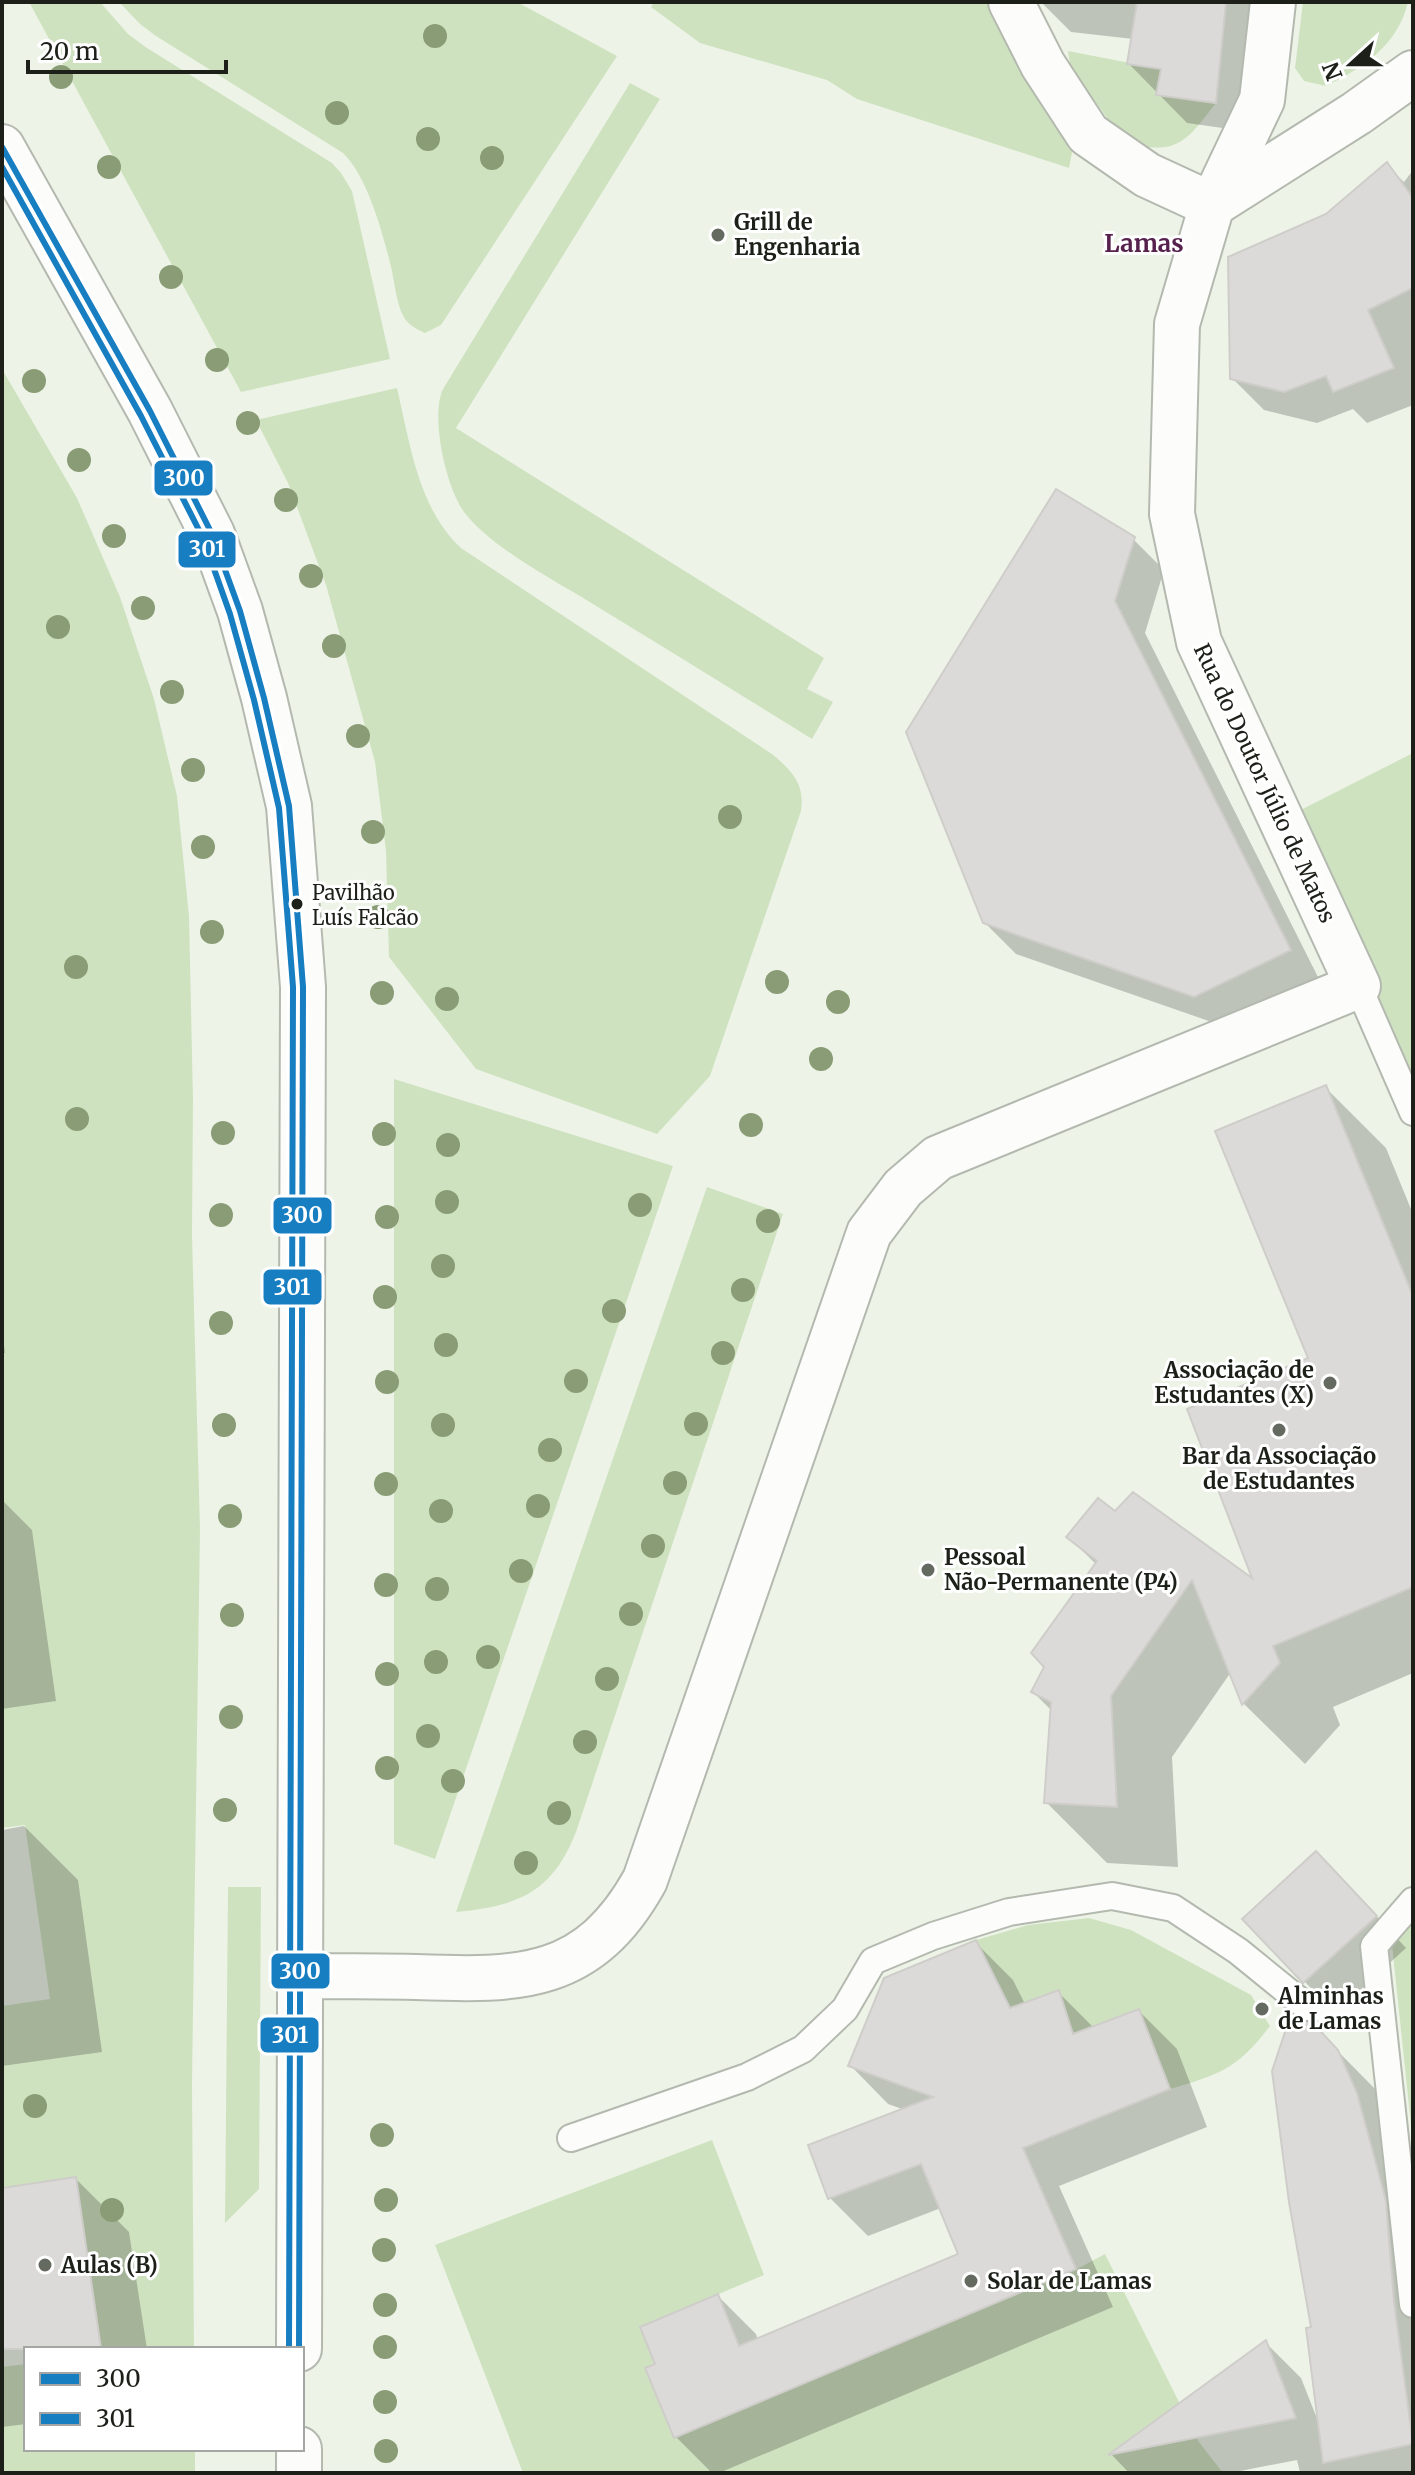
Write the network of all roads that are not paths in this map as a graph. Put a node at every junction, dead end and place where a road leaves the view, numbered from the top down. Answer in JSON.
{"nodes":[{"id":1,"x":1011,"y":2,"type":"edge"},
{"id":2,"x":1273,"y":2,"type":"edge"},
{"id":3,"x":1413,"y":73,"type":"edge"},
{"id":4,"x":2,"y":147,"type":"edge"},
{"id":5,"x":1212,"y":205,"type":"junction"},
{"id":6,"x":1358,"y":986,"type":"junction"},
{"id":7,"x":1413,"y":1112,"type":"edge"},
{"id":8,"x":1413,"y":1901,"type":"edge"},
{"id":9,"x":300,"y":1976,"type":"junction"},
{"id":10,"x":1380,"y":2011,"type":"junction"},
{"id":11,"x":571,"y":2138,"type":"dead end"},
{"id":12,"x":1413,"y":2304,"type":"edge"},
{"id":13,"x":299,"y":2347,"type":"edge"},
{"id":14,"x":299,"y":2451,"type":"edge"},
{"id":15,"x":299,"y":2473,"type":"edge"}],
"edges":[{"from":1,"to":5,"type":"street"},
{"from":2,"to":5,"type":"street","name":"Rua do Doutor Júlio de Matos"},
{"from":3,"to":5,"type":"street"},
{"from":4,"to":9,"type":"street"},
{"from":5,"to":6,"type":"street","name":"Rua do Doutor Júlio de Matos"},
{"from":6,"to":7,"type":"lane","name":"Rua do Doutor Júlio de Matos"},
{"from":6,"to":9,"type":"street"},
{"from":8,"to":10,"type":"lane"},
{"from":9,"to":13,"type":"street"},
{"from":10,"to":11,"type":"lane"},
{"from":10,"to":12,"type":"lane"},
{"from":14,"to":15,"type":"street"}]}
